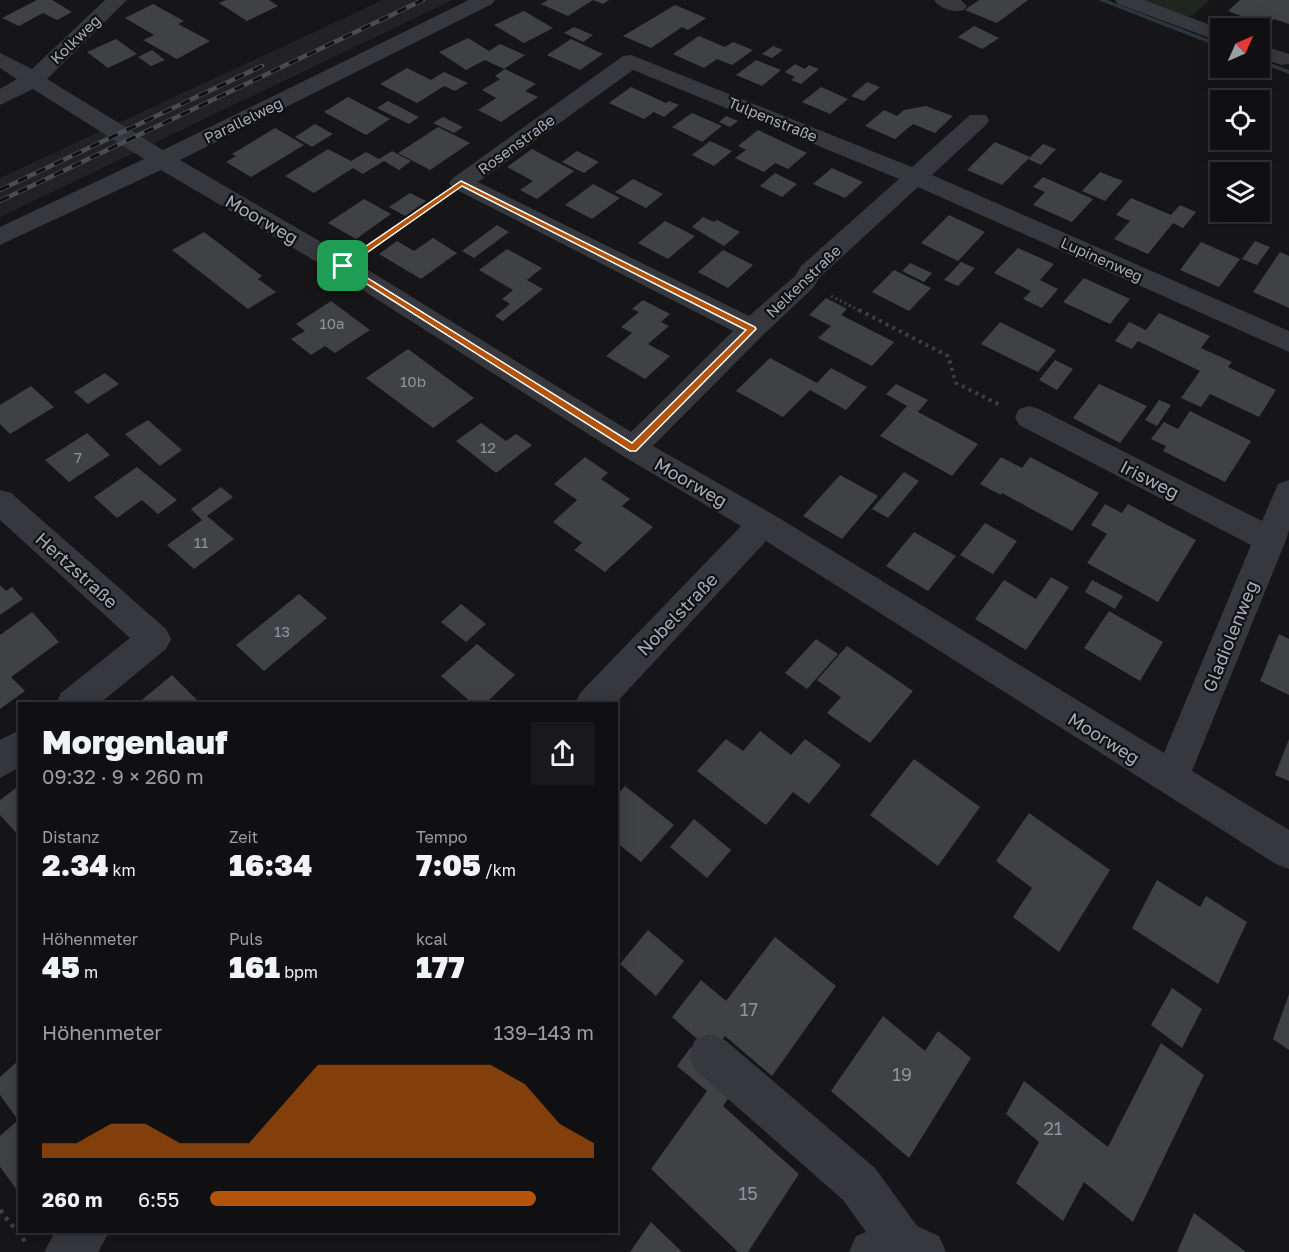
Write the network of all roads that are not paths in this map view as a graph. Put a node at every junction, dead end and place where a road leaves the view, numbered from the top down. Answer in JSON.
{"nodes":[{"id":1,"x":117,"y":0,"type":"edge"},
{"id":2,"x":485,"y":0,"type":"edge"},
{"id":3,"x":1125,"y":0,"type":"edge"},
{"id":4,"x":1210,"y":32,"type":"edge"},
{"id":5,"x":1270,"y":55,"type":"edge"},
{"id":6,"x":0,"y":59,"type":"edge"},
{"id":7,"x":1282,"y":59,"type":"dead end"},
{"id":8,"x":631,"y":61,"type":"joint"},
{"id":9,"x":34,"y":79,"type":"junction"},
{"id":10,"x":0,"y":98,"type":"edge"},
{"id":11,"x":978,"y":120,"type":"dead end"},
{"id":12,"x":162,"y":160,"type":"junction"},
{"id":13,"x":915,"y":177,"type":"junction"},
{"id":14,"x":0,"y":237,"type":"edge"},
{"id":15,"x":752,"y":329,"type":"junction"},
{"id":16,"x":1289,"y":342,"type":"edge"},
{"id":17,"x":1029,"y":417,"type":"road end"},
{"id":18,"x":633,"y":448,"type":"junction"},
{"id":19,"x":1289,"y":492,"type":"edge"},
{"id":20,"x":0,"y":502,"type":"edge"},
{"id":21,"x":763,"y":524,"type":"junction"},
{"id":22,"x":1270,"y":540,"type":"junction"},
{"id":23,"x":75,"y":702,"type":"edge"},
{"id":24,"x":594,"y":702,"type":"edge"},
{"id":25,"x":18,"y":748,"type":"edge"},
{"id":26,"x":0,"y":761,"type":"edge"},
{"id":27,"x":1171,"y":779,"type":"junction"},
{"id":28,"x":1289,"y":851,"type":"edge"},
{"id":29,"x":710,"y":1055,"type":"dead end"},
{"id":30,"x":85,"y":1233,"type":"edge"},
{"id":31,"x":899,"y":1249,"type":"edge"},
{"id":32,"x":67,"y":1252,"type":"edge"}],
"edges":[{"from":1,"to":9,"type":"street","name":"Kolkweg"},
{"from":2,"to":12,"type":"street","name":"Parallelweg"},
{"from":3,"to":4,"type":"street"},
{"from":5,"to":7,"type":"street"},
{"from":6,"to":9,"type":"street","name":"Moorweg"},
{"from":8,"to":13,"type":"street","name":"Tulpenstraße"},
{"from":8,"to":15,"type":"street","name":"Rosenstraße"},
{"from":9,"to":10,"type":"street","name":"Kolkweg"},
{"from":9,"to":12,"type":"street","name":"Moorweg"},
{"from":11,"to":13,"type":"street","name":"Nelkenstraße"},
{"from":12,"to":14,"type":"street","name":"Parallelweg"},
{"from":12,"to":18,"type":"street","name":"Moorweg"},
{"from":13,"to":15,"type":"street","name":"Nelkenstraße"},
{"from":13,"to":16,"type":"street","name":"Lupinenweg"},
{"from":15,"to":18,"type":"street","name":"Nelkenstraße"},
{"from":17,"to":22,"type":"street","name":"Irisweg"},
{"from":18,"to":21,"type":"street","name":"Moorweg"},
{"from":19,"to":22,"type":"street","name":"Gladiolenweg"},
{"from":20,"to":23,"type":"street","name":"Hertzstraße"},
{"from":21,"to":24,"type":"street","name":"Nobelstraße"},
{"from":21,"to":27,"type":"street","name":"Moorweg"},
{"from":22,"to":27,"type":"street","name":"Gladiolenweg"},
{"from":25,"to":26,"type":"street"},
{"from":27,"to":28,"type":"street","name":"Moorweg"},
{"from":29,"to":31,"type":"street"},
{"from":30,"to":32,"type":"street"}]}
